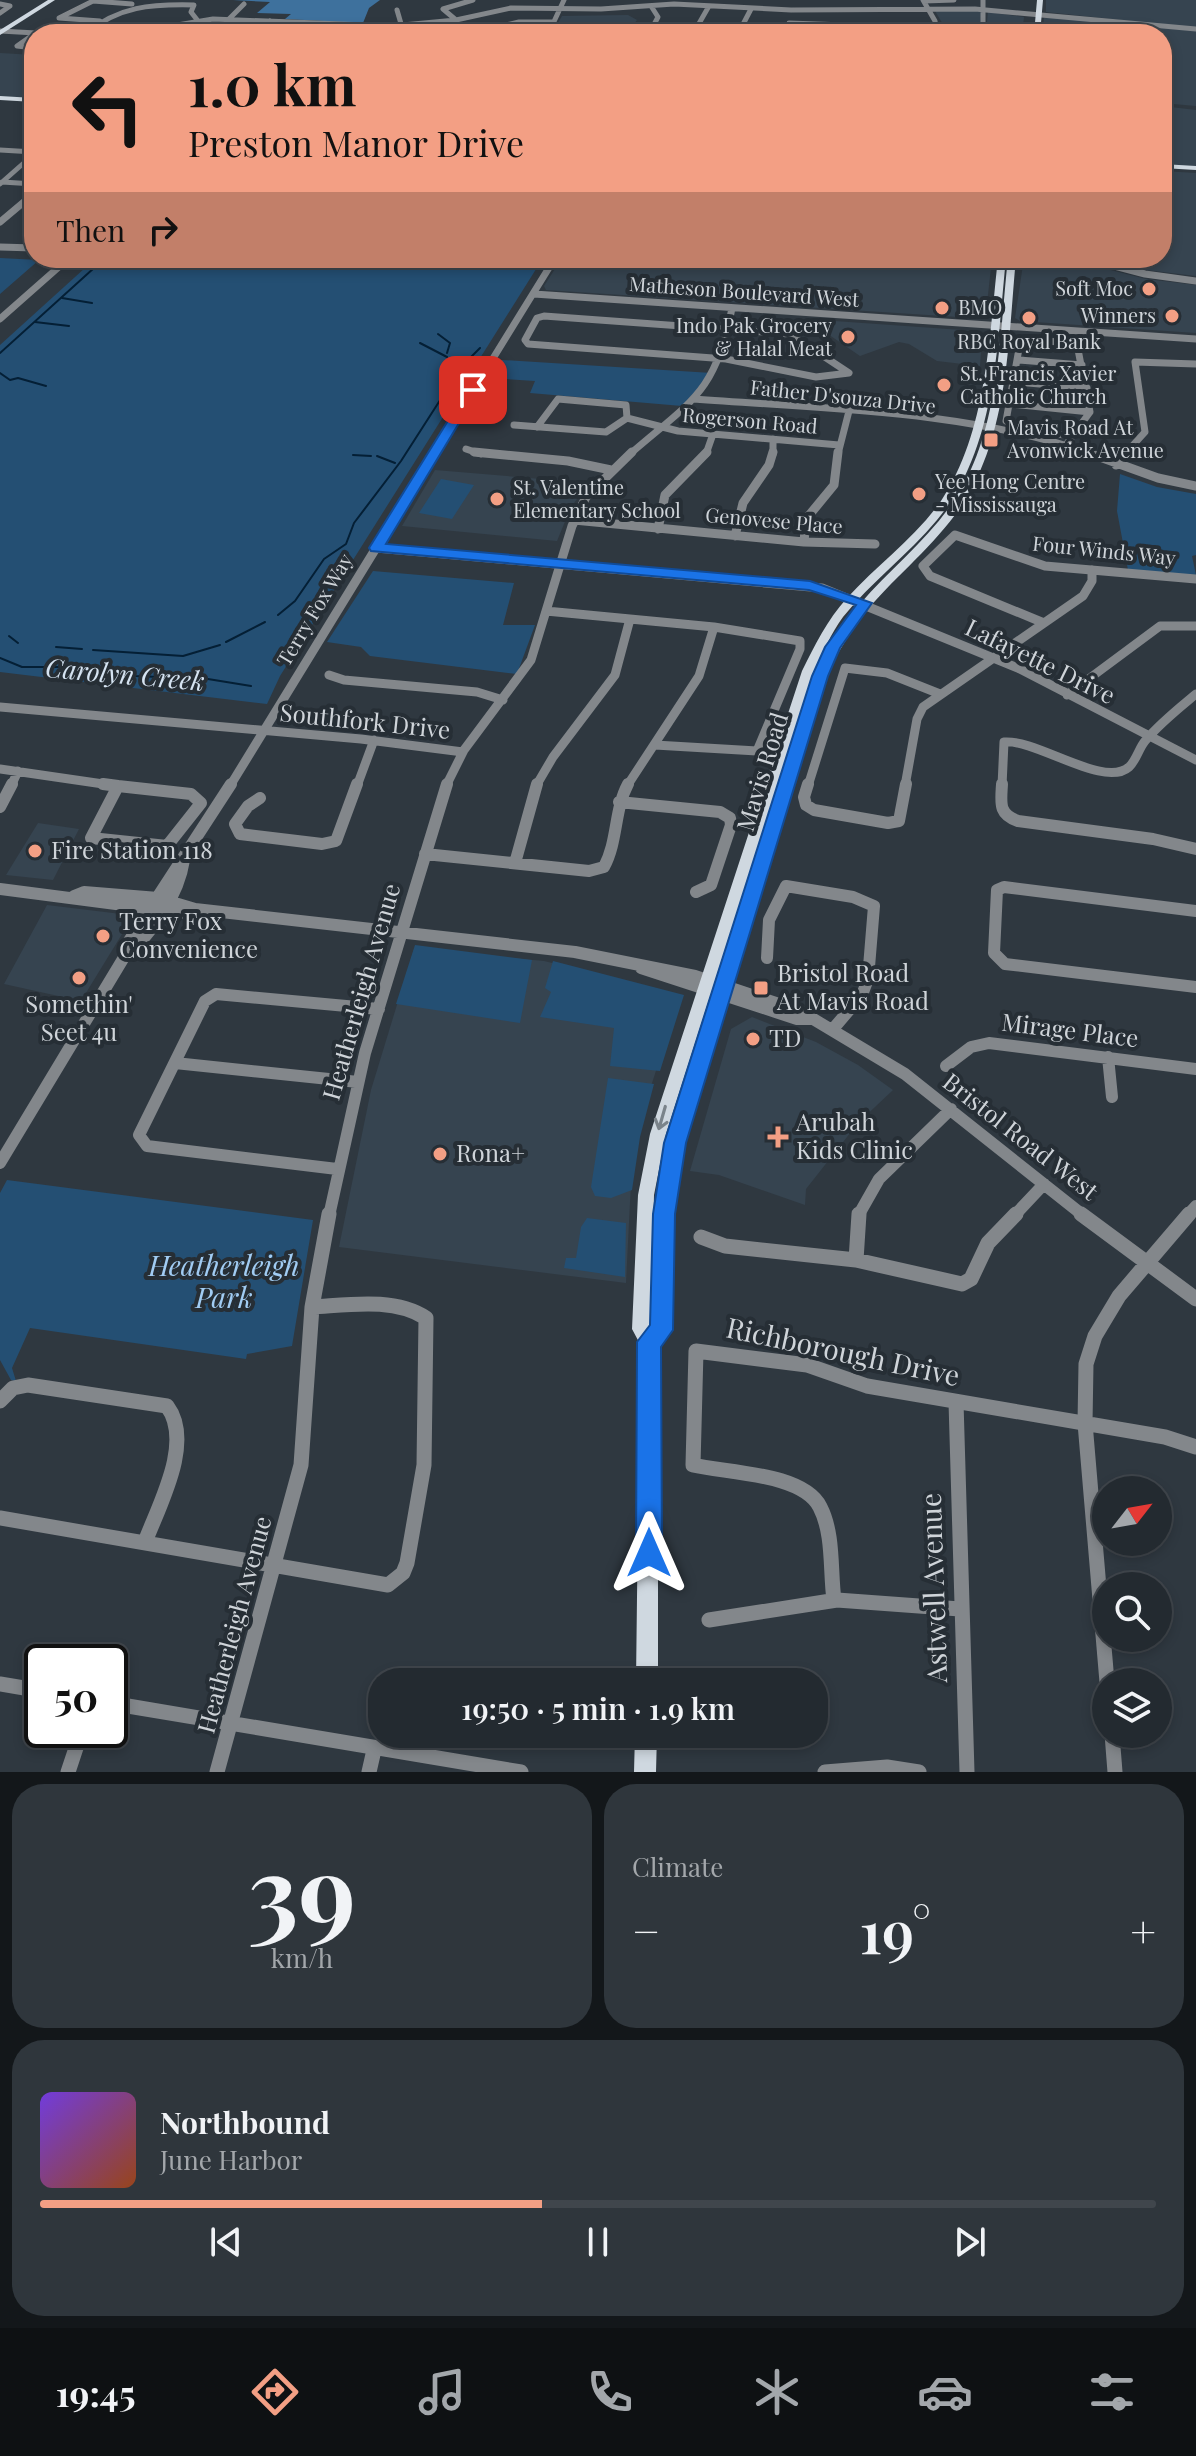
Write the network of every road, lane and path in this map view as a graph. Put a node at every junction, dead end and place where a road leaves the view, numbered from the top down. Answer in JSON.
{"nodes":[{"id":1,"x":52,"y":0,"type":"edge"},
{"id":2,"x":473,"y":0,"type":"edge"},
{"id":3,"x":564,"y":0,"type":"edge"},
{"id":4,"x":820,"y":0,"type":"edge"},
{"id":5,"x":923,"y":0,"type":"edge"},
{"id":6,"x":954,"y":0,"type":"edge"},
{"id":7,"x":983,"y":0,"type":"edge"},
{"id":8,"x":1031,"y":0,"type":"edge"},
{"id":9,"x":1040,"y":0,"type":"edge"},
{"id":10,"x":674,"y":2,"type":"edge"},
{"id":11,"x":0,"y":4,"type":"edge"},
{"id":12,"x":244,"y":4,"type":"dead end"},
{"id":13,"x":522,"y":4,"type":"edge"},
{"id":14,"x":136,"y":6,"type":"junction"},
{"id":15,"x":651,"y":6,"type":"junction"},
{"id":16,"x":709,"y":6,"type":"junction"},
{"id":17,"x":561,"y":8,"type":"junction"},
{"id":18,"x":751,"y":9,"type":"junction"},
{"id":19,"x":929,"y":9,"type":"junction"},
{"id":20,"x":397,"y":10,"type":"dead end"},
{"id":21,"x":791,"y":10,"type":"junction"},
{"id":22,"x":824,"y":10,"type":"junction"},
{"id":23,"x":985,"y":10,"type":"junction"},
{"id":24,"x":0,"y":13,"type":"edge"},
{"id":25,"x":1031,"y":14,"type":"junction"},
{"id":26,"x":1040,"y":14,"type":"junction"},
{"id":27,"x":147,"y":19,"type":"dead end"},
{"id":28,"x":229,"y":19,"type":"junction"},
{"id":29,"x":456,"y":20,"type":"junction"},
{"id":30,"x":100,"y":21,"type":"junction"},
{"id":31,"x":198,"y":21,"type":"junction"},
{"id":32,"x":270,"y":21,"type":"junction"},
{"id":33,"x":554,"y":22,"type":"junction"},
{"id":34,"x":322,"y":23,"type":"joint"},
{"id":35,"x":789,"y":23,"type":"joint"},
{"id":36,"x":97,"y":24,"type":"edge"},
{"id":37,"x":153,"y":24,"type":"edge"},
{"id":38,"x":180,"y":24,"type":"edge"},
{"id":39,"x":267,"y":24,"type":"edge"},
{"id":40,"x":349,"y":24,"type":"edge"},
{"id":41,"x":402,"y":24,"type":"edge"},
{"id":42,"x":421,"y":24,"type":"edge"},
{"id":43,"x":510,"y":24,"type":"edge"},
{"id":44,"x":552,"y":24,"type":"edge"},
{"id":45,"x":654,"y":24,"type":"edge"},
{"id":46,"x":699,"y":24,"type":"edge"},
{"id":47,"x":743,"y":24,"type":"edge"},
{"id":48,"x":804,"y":24,"type":"edge"},
{"id":49,"x":934,"y":24,"type":"edge"},
{"id":50,"x":984,"y":24,"type":"edge"},
{"id":51,"x":1030,"y":24,"type":"edge"},
{"id":52,"x":1038,"y":24,"type":"edge"},
{"id":53,"x":1146,"y":24,"type":"edge"},
{"id":54,"x":1172,"y":27,"type":"edge"},
{"id":55,"x":1196,"y":29,"type":"edge"},
{"id":56,"x":1,"y":32,"type":"edge"},
{"id":57,"x":24,"y":33,"type":"edge"},
{"id":58,"x":0,"y":100,"type":"edge"},
{"id":59,"x":24,"y":101,"type":"edge"},
{"id":60,"x":0,"y":150,"type":"edge"},
{"id":61,"x":24,"y":152,"type":"edge"},
{"id":62,"x":24,"y":162,"type":"edge"},
{"id":63,"x":1172,"y":169,"type":"edge"},
{"id":64,"x":1196,"y":170,"type":"edge"},
{"id":65,"x":1,"y":183,"type":"edge"},
{"id":66,"x":24,"y":184,"type":"edge"},
{"id":67,"x":24,"y":202,"type":"edge"},
{"id":68,"x":0,"y":222,"type":"edge"},
{"id":69,"x":0,"y":247,"type":"edge"},
{"id":70,"x":22,"y":248,"type":"edge"},
{"id":71,"x":58,"y":268,"type":"edge"},
{"id":72,"x":549,"y":268,"type":"edge"},
{"id":73,"x":1002,"y":268,"type":"edge"},
{"id":74,"x":1010,"y":268,"type":"edge"},
{"id":75,"x":1122,"y":268,"type":"edge"},
{"id":76,"x":1196,"y":281,"type":"edge"},
{"id":77,"x":534,"y":294,"type":"junction"},
{"id":78,"x":732,"y":308,"type":"junction"},
{"id":79,"x":0,"y":319,"type":"edge"},
{"id":80,"x":1000,"y":326,"type":"junction"},
{"id":81,"x":728,"y":329,"type":"junction"},
{"id":82,"x":1061,"y":333,"type":"junction"},
{"id":83,"x":1113,"y":334,"type":"junction"},
{"id":84,"x":1095,"y":335,"type":"junction"},
{"id":85,"x":1196,"y":339,"type":"edge"},
{"id":86,"x":1076,"y":341,"type":"junction"},
{"id":87,"x":722,"y":359,"type":"junction"},
{"id":88,"x":1019,"y":360,"type":"junction"},
{"id":89,"x":1082,"y":365,"type":"junction"},
{"id":90,"x":1195,"y":367,"type":"edge"},
{"id":91,"x":1015,"y":382,"type":"junction"},
{"id":92,"x":1087,"y":388,"type":"junction"},
{"id":93,"x":694,"y":399,"type":"junction"},
{"id":94,"x":1010,"y":404,"type":"junction"},
{"id":95,"x":849,"y":411,"type":"junction"},
{"id":96,"x":1090,"y":412,"type":"junction"},
{"id":97,"x":627,"y":418,"type":"junction"},
{"id":98,"x":514,"y":425,"type":"dead end"},
{"id":99,"x":537,"y":427,"type":"junction"},
{"id":100,"x":659,"y":428,"type":"junction"},
{"id":101,"x":982,"y":430,"type":"junction"},
{"id":102,"x":713,"y":434,"type":"junction"},
{"id":103,"x":1072,"y":436,"type":"junction"},
{"id":104,"x":773,"y":439,"type":"junction"},
{"id":105,"x":839,"y":445,"type":"junction"},
{"id":106,"x":466,"y":449,"type":"dead end"},
{"id":107,"x":1063,"y":450,"type":"junction"},
{"id":108,"x":1116,"y":465,"type":"junction"},
{"id":109,"x":611,"y":470,"type":"junction"},
{"id":110,"x":1196,"y":486,"type":"edge"},
{"id":111,"x":574,"y":520,"type":"junction"},
{"id":112,"x":658,"y":529,"type":"junction"},
{"id":113,"x":735,"y":536,"type":"junction"},
{"id":114,"x":804,"y":542,"type":"junction"},
{"id":115,"x":875,"y":544,"type":"dead end"},
{"id":116,"x":376,"y":548,"type":"junction"},
{"id":117,"x":560,"y":564,"type":"junction"},
{"id":118,"x":1092,"y":570,"type":"junction"},
{"id":119,"x":1196,"y":579,"type":"edge"},
{"id":120,"x":859,"y":601,"type":"junction"},
{"id":121,"x":546,"y":611,"type":"junction"},
{"id":122,"x":630,"y":619,"type":"junction"},
{"id":123,"x":1044,"y":623,"type":"junction"},
{"id":124,"x":1196,"y":626,"type":"edge"},
{"id":125,"x":714,"y":627,"type":"junction"},
{"id":126,"x":993,"y":658,"type":"junction"},
{"id":127,"x":329,"y":675,"type":"dead end"},
{"id":128,"x":940,"y":694,"type":"junction"},
{"id":129,"x":1196,"y":694,"type":"edge"},
{"id":130,"x":1067,"y":695,"type":"junction"},
{"id":131,"x":503,"y":700,"type":"junction"},
{"id":132,"x":0,"y":707,"type":"edge"},
{"id":133,"x":264,"y":732,"type":"junction"},
{"id":134,"x":1149,"y":738,"type":"junction"},
{"id":135,"x":374,"y":740,"type":"junction"},
{"id":136,"x":655,"y":745,"type":"junction"},
{"id":137,"x":463,"y":752,"type":"junction"},
{"id":138,"x":1196,"y":760,"type":"edge"},
{"id":139,"x":0,"y":769,"type":"edge"},
{"id":140,"x":18,"y":771,"type":"junction"},
{"id":141,"x":118,"y":786,"type":"junction"},
{"id":142,"x":260,"y":798,"type":"dead end"},
{"id":143,"x":619,"y":802,"type":"junction"},
{"id":144,"x":0,"y":807,"type":"edge"},
{"id":145,"x":1196,"y":849,"type":"edge"},
{"id":146,"x":425,"y":854,"type":"junction"},
{"id":147,"x":515,"y":863,"type":"junction"},
{"id":148,"x":0,"y":889,"type":"edge"},
{"id":149,"x":696,"y":892,"type":"dead end"},
{"id":150,"x":158,"y":905,"type":"junction"},
{"id":151,"x":1196,"y":911,"type":"edge"},
{"id":152,"x":402,"y":930,"type":"junction"},
{"id":153,"x":767,"y":958,"type":"dead end"},
{"id":154,"x":1196,"y":987,"type":"edge"},
{"id":155,"x":714,"y":988,"type":"junction"},
{"id":156,"x":379,"y":1009,"type":"junction"},
{"id":157,"x":833,"y":1029,"type":"junction"},
{"id":158,"x":1108,"y":1057,"type":"junction"},
{"id":159,"x":175,"y":1063,"type":"junction"},
{"id":160,"x":946,"y":1066,"type":"dead end"},
{"id":161,"x":1196,"y":1069,"type":"edge"},
{"id":162,"x":358,"y":1082,"type":"junction"},
{"id":163,"x":1112,"y":1097,"type":"dead end"},
{"id":164,"x":951,"y":1109,"type":"junction"},
{"id":165,"x":0,"y":1163,"type":"edge"},
{"id":166,"x":337,"y":1169,"type":"junction"},
{"id":167,"x":1044,"y":1184,"type":"junction"},
{"id":168,"x":1196,"y":1206,"type":"edge"},
{"id":169,"x":701,"y":1237,"type":"dead end"},
{"id":170,"x":856,"y":1260,"type":"junction"},
{"id":171,"x":1146,"y":1265,"type":"junction"},
{"id":172,"x":1196,"y":1299,"type":"edge"},
{"id":173,"x":312,"y":1307,"type":"junction"},
{"id":174,"x":0,"y":1401,"type":"edge"},
{"id":175,"x":956,"y":1402,"type":"junction"},
{"id":176,"x":1085,"y":1423,"type":"junction"},
{"id":177,"x":1196,"y":1447,"type":"edge"},
{"id":178,"x":0,"y":1518,"type":"edge"},
{"id":179,"x":145,"y":1542,"type":"junction"},
{"id":180,"x":275,"y":1563,"type":"junction"},
{"id":181,"x":834,"y":1600,"type":"junction"},
{"id":182,"x":960,"y":1609,"type":"junction"},
{"id":183,"x":709,"y":1620,"type":"dead end"},
{"id":184,"x":647,"y":1668,"type":"edge"},
{"id":185,"x":1106,"y":1668,"type":"edge"},
{"id":186,"x":0,"y":1684,"type":"edge"},
{"id":187,"x":24,"y":1688,"type":"edge"},
{"id":188,"x":128,"y":1706,"type":"edge"},
{"id":189,"x":231,"y":1723,"type":"junction"},
{"id":190,"x":76,"y":1748,"type":"edge"},
{"id":191,"x":646,"y":1748,"type":"edge"},
{"id":192,"x":1113,"y":1748,"type":"edge"},
{"id":193,"x":374,"y":1750,"type":"junction"},
{"id":194,"x":68,"y":1772,"type":"edge"},
{"id":195,"x":217,"y":1772,"type":"edge"},
{"id":196,"x":369,"y":1772,"type":"edge"},
{"id":197,"x":521,"y":1772,"type":"edge"},
{"id":198,"x":645,"y":1772,"type":"edge"},
{"id":199,"x":825,"y":1772,"type":"edge"},
{"id":200,"x":919,"y":1772,"type":"edge"},
{"id":201,"x":967,"y":1772,"type":"edge"},
{"id":202,"x":1115,"y":1772,"type":"edge"}],
"edges":[{"from":1,"to":56,"type":"main road"},
{"from":2,"to":29,"type":"street"},
{"from":3,"to":17,"type":"street"},
{"from":4,"to":22,"type":"street"},
{"from":5,"to":6,"type":"street"},
{"from":5,"to":19,"type":"street"},
{"from":7,"to":23,"type":"street"},
{"from":8,"to":25,"type":"main road"},
{"from":9,"to":26,"type":"main road"},
{"from":10,"to":15,"type":"street"},
{"from":10,"to":16,"type":"street"},
{"from":11,"to":24,"type":"street"},
{"from":12,"to":28,"type":"street"},
{"from":13,"to":17,"type":"street"},
{"from":13,"to":29,"type":"street"},
{"from":14,"to":30,"type":"street"},
{"from":14,"to":30,"type":"street"},
{"from":14,"to":31,"type":"street"},
{"from":15,"to":17,"type":"street"},
{"from":15,"to":45,"type":"street"},
{"from":16,"to":18,"type":"street"},
{"from":16,"to":46,"type":"street"},
{"from":17,"to":33,"type":"street"},
{"from":18,"to":21,"type":"street"},
{"from":18,"to":47,"type":"street"},
{"from":19,"to":22,"type":"street"},
{"from":19,"to":23,"type":"street"},
{"from":19,"to":49,"type":"street"},
{"from":20,"to":41,"type":"street"},
{"from":21,"to":22,"type":"street"},
{"from":21,"to":35,"type":"street"},
{"from":23,"to":25,"type":"street"},
{"from":23,"to":50,"type":"street"},
{"from":25,"to":26,"type":"street"},
{"from":25,"to":51,"type":"main road"},
{"from":26,"to":52,"type":"main road"},
{"from":26,"to":53,"type":"street"},
{"from":27,"to":37,"type":"street"},
{"from":28,"to":31,"type":"street"},
{"from":28,"to":32,"type":"street"},
{"from":29,"to":42,"type":"street"},
{"from":30,"to":36,"type":"street"},
{"from":31,"to":38,"type":"street"},
{"from":32,"to":34,"type":"street"},
{"from":32,"to":39,"type":"street"},
{"from":33,"to":43,"type":"street"},
{"from":33,"to":44,"type":"street"},
{"from":34,"to":40,"type":"street"},
{"from":35,"to":48,"type":"street"},
{"from":54,"to":55,"type":"street"},
{"from":56,"to":57,"type":"street"},
{"from":58,"to":59,"type":"main road"},
{"from":60,"to":61,"type":"street"},
{"from":62,"to":65,"type":"street"},
{"from":63,"to":64,"type":"main road"},
{"from":65,"to":66,"type":"street"},
{"from":67,"to":68,"type":"street"},
{"from":69,"to":70,"type":"street"},
{"from":71,"to":79,"type":"street"},
{"from":72,"to":77,"type":"street","name":"Terry Fox Way"},
{"from":73,"to":80,"type":"main road","name":"Mavis Road"},
{"from":74,"to":80,"type":"main road","name":"Mavis Road"},
{"from":75,"to":76,"type":"street"},
{"from":77,"to":78,"type":"street","name":"Matheson Boulevard West"},
{"from":77,"to":116,"type":"street","name":"Terry Fox Way"},
{"from":78,"to":80,"type":"street","name":"Matheson Boulevard West"},
{"from":78,"to":81,"type":"street","name":"Heatherleigh Avenue"},
{"from":80,"to":82,"type":"street","name":"Matheson Boulevard West"},
{"from":80,"to":83,"type":"street","name":"Matheson Boulevard West"},
{"from":80,"to":101,"type":"main road","name":"Mavis Road"},
{"from":81,"to":87,"type":"street","name":"Heatherleigh Avenue"},
{"from":81,"to":87,"type":"street"},
{"from":81,"to":87,"type":"street"},
{"from":82,"to":84,"type":"street","name":"Matheson Boulevard West"},
{"from":82,"to":86,"type":"street"},
{"from":83,"to":84,"type":"street","name":"Matheson Boulevard West"},
{"from":83,"to":85,"type":"street","name":"Matheson Boulevard West"},
{"from":84,"to":86,"type":"street"},
{"from":86,"to":88,"type":"street"},
{"from":86,"to":89,"type":"street"},
{"from":87,"to":93,"type":"street","name":"Heatherleigh Avenue"},
{"from":88,"to":89,"type":"street"},
{"from":88,"to":91,"type":"street"},
{"from":89,"to":92,"type":"street"},
{"from":90,"to":108,"type":"street"},
{"from":91,"to":92,"type":"street"},
{"from":91,"to":94,"type":"street"},
{"from":92,"to":96,"type":"street"},
{"from":93,"to":95,"type":"street","name":"Father D'souza Drive"},
{"from":93,"to":100,"type":"street","name":"Heatherleigh Avenue"},
{"from":94,"to":96,"type":"street"},
{"from":94,"to":103,"type":"street"},
{"from":95,"to":101,"type":"street","name":"Father D'souza Drive"},
{"from":95,"to":105,"type":"street"},
{"from":96,"to":103,"type":"street"},
{"from":97,"to":99,"type":"street"},
{"from":97,"to":99,"type":"street","name":"Rogerson Road"},
{"from":97,"to":100,"type":"street","name":"Rogerson Road"},
{"from":98,"to":99,"type":"street"},
{"from":100,"to":102,"type":"street","name":"Rogerson Road"},
{"from":100,"to":109,"type":"street","name":"Heatherleigh Avenue"},
{"from":101,"to":107,"type":"street","name":"Father D'souza Drive"},
{"from":101,"to":120,"type":"main road","name":"Mavis Road"},
{"from":102,"to":104,"type":"street","name":"Rogerson Road"},
{"from":102,"to":112,"type":"street"},
{"from":103,"to":107,"type":"street"},
{"from":104,"to":105,"type":"street","name":"Rogerson Road"},
{"from":104,"to":113,"type":"street"},
{"from":105,"to":114,"type":"street"},
{"from":106,"to":109,"type":"street"},
{"from":107,"to":108,"type":"street","name":"Father D'souza Drive"},
{"from":108,"to":110,"type":"street","name":"Father D'souza Drive"},
{"from":109,"to":111,"type":"street","name":"Heatherleigh Avenue"},
{"from":111,"to":112,"type":"street","name":"Genovese Place"},
{"from":111,"to":117,"type":"street","name":"Heatherleigh Avenue"},
{"from":112,"to":113,"type":"street","name":"Genovese Place"},
{"from":113,"to":114,"type":"street","name":"Genovese Place"},
{"from":114,"to":115,"type":"street","name":"Genovese Place"},
{"from":116,"to":117,"type":"street","name":"Lafayette Drive"},
{"from":116,"to":133,"type":"street","name":"Terry Fox Way"},
{"from":117,"to":120,"type":"street","name":"Lafayette Drive"},
{"from":117,"to":121,"type":"street","name":"Heatherleigh Avenue"},
{"from":118,"to":119,"type":"street","name":"Four Winds Way"},
{"from":118,"to":123,"type":"street"},
{"from":118,"to":123,"type":"street","name":"Four Winds Way"},
{"from":120,"to":126,"type":"street","name":"Lafayette Drive"},
{"from":120,"to":155,"type":"main road","name":"Mavis Road"},
{"from":121,"to":122,"type":"street"},
{"from":121,"to":131,"type":"street","name":"Heatherleigh Avenue"},
{"from":122,"to":125,"type":"street"},
{"from":122,"to":147,"type":"street"},
{"from":123,"to":126,"type":"street"},
{"from":124,"to":130,"type":"street"},
{"from":125,"to":136,"type":"street"},
{"from":125,"to":136,"type":"street"},
{"from":126,"to":128,"type":"street"},
{"from":126,"to":130,"type":"street","name":"Lafayette Drive"},
{"from":127,"to":131,"type":"street"},
{"from":128,"to":128,"type":"street"},
{"from":129,"to":134,"type":"street"},
{"from":130,"to":134,"type":"street","name":"Lafayette Drive"},
{"from":131,"to":137,"type":"street","name":"Heatherleigh Avenue"},
{"from":132,"to":133,"type":"street","name":"Southfork Drive"},
{"from":133,"to":135,"type":"street","name":"Southfork Drive"},
{"from":133,"to":150,"type":"street","name":"Terry Fox Way"},
{"from":134,"to":138,"type":"street","name":"Lafayette Drive"},
{"from":134,"to":145,"type":"street"},
{"from":135,"to":137,"type":"street","name":"Southfork Drive"},
{"from":135,"to":142,"type":"street"},
{"from":136,"to":143,"type":"street"},
{"from":137,"to":146,"type":"street","name":"Heatherleigh Avenue"},
{"from":139,"to":140,"type":"street"},
{"from":140,"to":141,"type":"street"},
{"from":140,"to":144,"type":"street"},
{"from":141,"to":141,"type":"street"},
{"from":143,"to":147,"type":"street"},
{"from":143,"to":149,"type":"street"},
{"from":146,"to":147,"type":"street"},
{"from":146,"to":152,"type":"street","name":"Heatherleigh Avenue"},
{"from":148,"to":150,"type":"street","name":"Bristol Road West"},
{"from":150,"to":152,"type":"street","name":"Bristol Road West"},
{"from":150,"to":165,"type":"street","name":"Terry Fox Way"},
{"from":151,"to":154,"type":"street"},
{"from":152,"to":155,"type":"street","name":"Bristol Road West"},
{"from":152,"to":156,"type":"street","name":"Heatherleigh Avenue"},
{"from":153,"to":157,"type":"street"},
{"from":155,"to":157,"type":"street","name":"Bristol Road West"},
{"from":155,"to":184,"type":"main road","name":"Mavis Road"},
{"from":156,"to":159,"type":"street"},
{"from":156,"to":162,"type":"street","name":"Heatherleigh Avenue"},
{"from":157,"to":164,"type":"street","name":"Bristol Road West"},
{"from":158,"to":160,"type":"street","name":"Mirage Place"},
{"from":158,"to":161,"type":"street","name":"Mirage Place"},
{"from":158,"to":163,"type":"street"},
{"from":159,"to":162,"type":"street"},
{"from":159,"to":166,"type":"street"},
{"from":162,"to":166,"type":"street","name":"Heatherleigh Avenue"},
{"from":164,"to":167,"type":"street","name":"Bristol Road West"},
{"from":164,"to":170,"type":"street"},
{"from":166,"to":173,"type":"street","name":"Heatherleigh Avenue"},
{"from":167,"to":170,"type":"street"},
{"from":167,"to":171,"type":"street","name":"Bristol Road West"},
{"from":168,"to":171,"type":"street"},
{"from":169,"to":170,"type":"street"},
{"from":171,"to":172,"type":"street","name":"Bristol Road West"},
{"from":171,"to":176,"type":"street"},
{"from":173,"to":180,"type":"street","name":"Heatherleigh Avenue"},
{"from":173,"to":180,"type":"street"},
{"from":174,"to":179,"type":"street"},
{"from":175,"to":176,"type":"street","name":"Richborough Drive"},
{"from":175,"to":181,"type":"street","name":"Richborough Drive"},
{"from":175,"to":182,"type":"street","name":"Astwell Avenue"},
{"from":176,"to":177,"type":"street","name":"Richborough Drive"},
{"from":176,"to":185,"type":"street"},
{"from":178,"to":179,"type":"street"},
{"from":179,"to":180,"type":"street"},
{"from":180,"to":189,"type":"street","name":"Heatherleigh Avenue"},
{"from":181,"to":182,"type":"street"},
{"from":181,"to":183,"type":"street"},
{"from":182,"to":201,"type":"street","name":"Astwell Avenue"},
{"from":186,"to":187,"type":"street"},
{"from":188,"to":189,"type":"street"},
{"from":189,"to":193,"type":"street"},
{"from":189,"to":195,"type":"street","name":"Heatherleigh Avenue"},
{"from":190,"to":194,"type":"street"},
{"from":191,"to":198,"type":"main road"},
{"from":192,"to":202,"type":"street"},
{"from":193,"to":196,"type":"street"},
{"from":193,"to":197,"type":"street"},
{"from":199,"to":200,"type":"street"}]}
